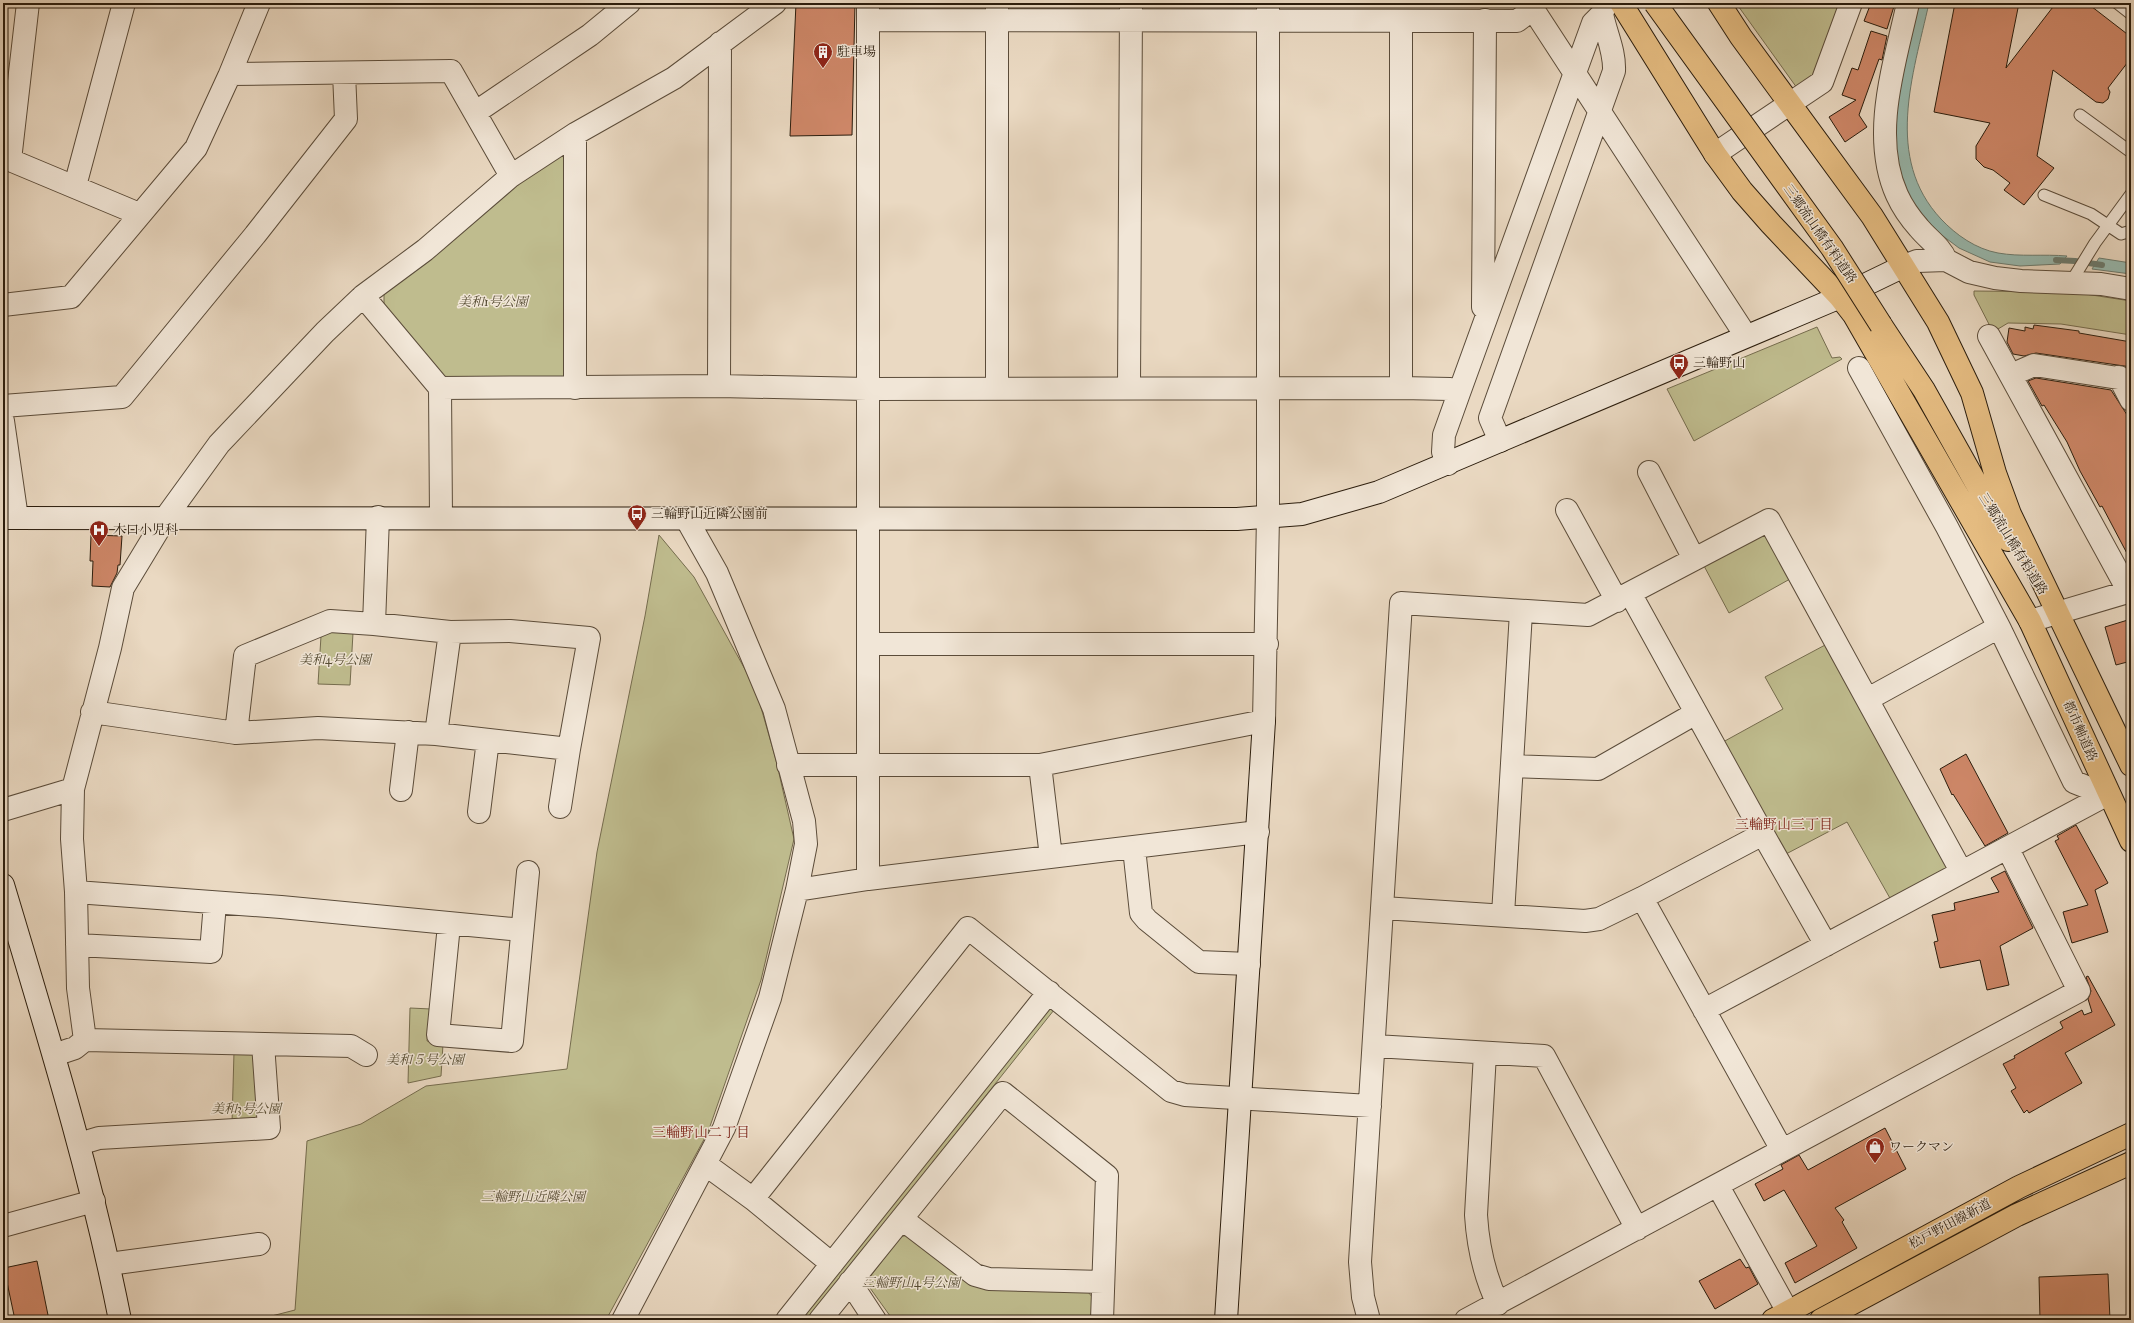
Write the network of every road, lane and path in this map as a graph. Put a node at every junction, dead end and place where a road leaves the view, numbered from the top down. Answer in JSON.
{"nodes":[{"id":1,"x":28,"y":3,"type":"edge"},
{"id":2,"x":124,"y":3,"type":"edge"},
{"id":3,"x":259,"y":3,"type":"edge"},
{"id":4,"x":629,"y":3,"type":"edge"},
{"id":5,"x":775,"y":3,"type":"edge"},
{"id":6,"x":1620,"y":3,"type":"edge"},
{"id":7,"x":1656,"y":3,"type":"edge"},
{"id":8,"x":1718,"y":3,"type":"edge"},
{"id":9,"x":1851,"y":3,"type":"edge"},
{"id":10,"x":1908,"y":3,"type":"edge"},
{"id":11,"x":2117,"y":3,"type":"edge"},
{"id":12,"x":1531,"y":6,"type":"edge"},
{"id":13,"x":1604,"y":9,"type":"edge"},
{"id":14,"x":868,"y":11,"type":"edge"},
{"id":15,"x":997,"y":11,"type":"edge"},
{"id":16,"x":1131,"y":11,"type":"edge"},
{"id":17,"x":1268,"y":12,"type":"edge"},
{"id":18,"x":2131,"y":14,"type":"edge"},
{"id":19,"x":1485,"y":20,"type":"junction"},
{"id":20,"x":1401,"y":22,"type":"junction"},
{"id":21,"x":720,"y":42,"type":"junction"},
{"id":22,"x":344,"y":73,"type":"junction"},
{"id":23,"x":1575,"y":73,"type":"junction"},
{"id":24,"x":230,"y":74,"type":"junction"},
{"id":25,"x":1790,"y":103,"type":"junction"},
{"id":26,"x":476,"y":112,"type":"junction"},
{"id":27,"x":1600,"y":113,"type":"junction"},
{"id":28,"x":2080,"y":115,"type":"dead end"},
{"id":29,"x":575,"y":134,"type":"junction"},
{"id":30,"x":2131,"y":152,"type":"edge"},
{"id":31,"x":1715,"y":154,"type":"junction"},
{"id":32,"x":511,"y":176,"type":"junction"},
{"id":33,"x":75,"y":186,"type":"junction"},
{"id":34,"x":2131,"y":194,"type":"edge"},
{"id":35,"x":2044,"y":195,"type":"dead end"},
{"id":36,"x":140,"y":214,"type":"junction"},
{"id":37,"x":2109,"y":225,"type":"junction"},
{"id":38,"x":2131,"y":231,"type":"edge"},
{"id":39,"x":1946,"y":260,"type":"junction"},
{"id":40,"x":1904,"y":266,"type":"junction"},
{"id":41,"x":2071,"y":282,"type":"junction"},
{"id":42,"x":2131,"y":289,"type":"edge"},
{"id":43,"x":363,"y":296,"type":"junction"},
{"id":44,"x":1840,"y":297,"type":"junction"},
{"id":45,"x":3,"y":305,"type":"edge"},
{"id":46,"x":1483,"y":323,"type":"junction"},
{"id":47,"x":1746,"y":336,"type":"junction"},
{"id":48,"x":1989,"y":336,"type":"dead end"},
{"id":49,"x":1859,"y":368,"type":"dead end"},
{"id":50,"x":2011,"y":375,"type":"junction"},
{"id":51,"x":2125,"y":379,"type":"edge"},
{"id":52,"x":719,"y":386,"type":"junction"},
{"id":53,"x":1129,"y":387,"type":"junction"},
{"id":54,"x":440,"y":388,"type":"junction"},
{"id":55,"x":575,"y":388,"type":"junction"},
{"id":56,"x":997,"y":388,"type":"junction"},
{"id":57,"x":1268,"y":388,"type":"junction"},
{"id":58,"x":1401,"y":388,"type":"junction"},
{"id":59,"x":867,"y":389,"type":"junction"},
{"id":60,"x":1459,"y":393,"type":"junction"},
{"id":61,"x":2131,"y":400,"type":"edge"},
{"id":62,"x":3,"y":406,"type":"edge"},
{"id":63,"x":3,"y":421,"type":"edge"},
{"id":64,"x":1500,"y":441,"type":"junction"},
{"id":65,"x":1448,"y":464,"type":"junction"},
{"id":66,"x":1649,"y":472,"type":"dead end"},
{"id":67,"x":1971,"y":474,"type":"junction"},
{"id":68,"x":1567,"y":510,"type":"dead end"},
{"id":69,"x":1268,"y":516,"type":"junction"},
{"id":70,"x":166,"y":517,"type":"junction"},
{"id":71,"x":378,"y":517,"type":"junction"},
{"id":72,"x":10,"y":518,"type":"edge"},
{"id":73,"x":441,"y":518,"type":"junction"},
{"id":74,"x":686,"y":518,"type":"junction"},
{"id":75,"x":868,"y":518,"type":"junction"},
{"id":76,"x":1694,"y":559,"type":"junction"},
{"id":77,"x":2130,"y":591,"type":"edge"},
{"id":78,"x":1624,"y":597,"type":"junction"},
{"id":79,"x":1521,"y":612,"type":"junction"},
{"id":80,"x":2056,"y":612,"type":"junction"},
{"id":81,"x":2030,"y":621,"type":"junction"},
{"id":82,"x":374,"y":624,"type":"junction"},
{"id":83,"x":1999,"y":627,"type":"junction"},
{"id":84,"x":450,"y":632,"type":"junction"},
{"id":85,"x":868,"y":644,"type":"junction"},
{"id":86,"x":1267,"y":644,"type":"junction"},
{"id":87,"x":1868,"y":699,"type":"junction"},
{"id":88,"x":92,"y":712,"type":"junction"},
{"id":89,"x":1696,"y":712,"type":"junction"},
{"id":90,"x":1264,"y":721,"type":"junction"},
{"id":91,"x":408,"y":732,"type":"junction"},
{"id":92,"x":236,"y":733,"type":"junction"},
{"id":93,"x":436,"y":734,"type":"junction"},
{"id":94,"x":488,"y":740,"type":"junction"},
{"id":95,"x":569,"y":749,"type":"junction"},
{"id":96,"x":867,"y":764,"type":"junction"},
{"id":97,"x":788,"y":765,"type":"junction"},
{"id":98,"x":1040,"y":765,"type":"junction"},
{"id":99,"x":2131,"y":765,"type":"edge"},
{"id":100,"x":1512,"y":766,"type":"junction"},
{"id":101,"x":73,"y":789,"type":"junction"},
{"id":102,"x":401,"y":790,"type":"dead end"},
{"id":103,"x":2099,"y":791,"type":"junction"},
{"id":104,"x":560,"y":807,"type":"dead end"},
{"id":105,"x":3,"y":810,"type":"edge"},
{"id":106,"x":479,"y":812,"type":"dead end"},
{"id":107,"x":1258,"y":832,"type":"junction"},
{"id":108,"x":1762,"y":834,"type":"junction"},
{"id":109,"x":2131,"y":841,"type":"edge"},
{"id":110,"x":1134,"y":848,"type":"junction"},
{"id":111,"x":2008,"y":849,"type":"junction"},
{"id":112,"x":1051,"y":857,"type":"junction"},
{"id":113,"x":1961,"y":871,"type":"junction"},
{"id":114,"x":528,"y":872,"type":"dead end"},
{"id":115,"x":868,"y":879,"type":"junction"},
{"id":116,"x":797,"y":890,"type":"junction"},
{"id":117,"x":4,"y":892,"type":"edge"},
{"id":118,"x":76,"y":892,"type":"junction"},
{"id":119,"x":1642,"y":898,"type":"junction"},
{"id":120,"x":215,"y":903,"type":"junction"},
{"id":121,"x":1383,"y":908,"type":"junction"},
{"id":122,"x":1504,"y":915,"type":"junction"},
{"id":123,"x":450,"y":925,"type":"junction"},
{"id":124,"x":522,"y":930,"type":"junction"},
{"id":125,"x":77,"y":945,"type":"junction"},
{"id":126,"x":1826,"y":945,"type":"junction"},
{"id":127,"x":1249,"y":964,"type":"junction"},
{"id":128,"x":1049,"y":992,"type":"junction"},
{"id":129,"x":1704,"y":1010,"type":"junction"},
{"id":130,"x":85,"y":1040,"type":"junction"},
{"id":131,"x":263,"y":1044,"type":"junction"},
{"id":132,"x":1375,"y":1046,"type":"junction"},
{"id":133,"x":1485,"y":1053,"type":"junction"},
{"id":134,"x":54,"y":1055,"type":"junction"},
{"id":135,"x":366,"y":1055,"type":"dead end"},
{"id":136,"x":1241,"y":1099,"type":"junction"},
{"id":137,"x":1370,"y":1106,"type":"junction"},
{"id":138,"x":2131,"y":1134,"type":"edge"},
{"id":139,"x":79,"y":1144,"type":"junction"},
{"id":140,"x":1782,"y":1150,"type":"junction"},
{"id":141,"x":2131,"y":1163,"type":"edge"},
{"id":142,"x":706,"y":1164,"type":"junction"},
{"id":143,"x":1718,"y":1186,"type":"junction"},
{"id":144,"x":753,"y":1199,"type":"junction"},
{"id":145,"x":94,"y":1201,"type":"junction"},
{"id":146,"x":902,"y":1219,"type":"junction"},
{"id":147,"x":3,"y":1226,"type":"edge"},
{"id":148,"x":1637,"y":1229,"type":"junction"},
{"id":149,"x":260,"y":1244,"type":"dead end"},
{"id":150,"x":109,"y":1264,"type":"junction"},
{"id":151,"x":832,"y":1264,"type":"junction"},
{"id":152,"x":850,"y":1282,"type":"junction"},
{"id":153,"x":1104,"y":1282,"type":"junction"},
{"id":154,"x":1498,"y":1304,"type":"junction"},
{"id":155,"x":1781,"y":1316,"type":"edge"},
{"id":156,"x":120,"y":1320,"type":"edge"},
{"id":157,"x":623,"y":1320,"type":"edge"},
{"id":158,"x":787,"y":1320,"type":"edge"},
{"id":159,"x":820,"y":1320,"type":"edge"},
{"id":160,"x":875,"y":1320,"type":"edge"},
{"id":161,"x":1102,"y":1320,"type":"edge"},
{"id":162,"x":1226,"y":1320,"type":"edge"},
{"id":163,"x":1369,"y":1320,"type":"edge"},
{"id":164,"x":1466,"y":1320,"type":"edge"},
{"id":165,"x":1822,"y":1320,"type":"edge"}],
"edges":[{"from":1,"to":33,"type":"street"},
{"from":2,"to":33,"type":"street"},
{"from":3,"to":24,"type":"street"},
{"from":4,"to":26,"type":"street"},
{"from":5,"to":21,"type":"street"},
{"from":6,"to":31,"type":"main road"},
{"from":7,"to":67,"type":"main road","name":"三郷流山橋有料道路","bridge":true},
{"from":8,"to":25,"type":"main road"},
{"from":9,"to":25,"type":"street"},
{"from":10,"to":39,"type":"street"},
{"from":11,"to":18,"type":"lane"},
{"from":12,"to":19,"type":"street"},
{"from":12,"to":23,"type":"street"},
{"from":13,"to":23,"type":"street"},
{"from":13,"to":27,"type":"street"},
{"from":14,"to":15,"type":"street"},
{"from":14,"to":59,"type":"street"},
{"from":15,"to":16,"type":"street"},
{"from":15,"to":56,"type":"street"},
{"from":16,"to":17,"type":"street"},
{"from":16,"to":53,"type":"street"},
{"from":17,"to":20,"type":"street"},
{"from":17,"to":57,"type":"street"},
{"from":19,"to":20,"type":"street"},
{"from":19,"to":46,"type":"street"},
{"from":20,"to":58,"type":"street"},
{"from":21,"to":29,"type":"street"},
{"from":21,"to":52,"type":"street"},
{"from":22,"to":24,"type":"street"},
{"from":22,"to":26,"type":"street"},
{"from":22,"to":62,"type":"street"},
{"from":23,"to":27,"type":"street"},
{"from":23,"to":46,"type":"street"},
{"from":24,"to":36,"type":"street"},
{"from":25,"to":31,"type":"street"},
{"from":25,"to":40,"type":"main road"},
{"from":26,"to":32,"type":"street"},
{"from":27,"to":47,"type":"street"},
{"from":27,"to":64,"type":"street"},
{"from":28,"to":30,"type":"lane"},
{"from":29,"to":32,"type":"street"},
{"from":29,"to":55,"type":"street"},
{"from":31,"to":44,"type":"main road"},
{"from":32,"to":43,"type":"street"},
{"from":33,"to":36,"type":"street"},
{"from":34,"to":37,"type":"lane"},
{"from":35,"to":37,"type":"lane"},
{"from":36,"to":45,"type":"street"},
{"from":37,"to":38,"type":"lane"},
{"from":37,"to":41,"type":"lane"},
{"from":39,"to":40,"type":"street"},
{"from":39,"to":41,"type":"street"},
{"from":40,"to":44,"type":"street"},
{"from":40,"to":80,"type":"main road"},
{"from":41,"to":42,"type":"street"},
{"from":43,"to":54,"type":"street"},
{"from":43,"to":70,"type":"street"},
{"from":44,"to":47,"type":"street"},
{"from":44,"to":81,"type":"main road"},
{"from":46,"to":60,"type":"street"},
{"from":47,"to":64,"type":"street"},
{"from":48,"to":50,"type":"street"},
{"from":49,"to":83,"type":"street"},
{"from":50,"to":51,"type":"street"},
{"from":50,"to":77,"type":"street"},
{"from":51,"to":61,"type":"street"},
{"from":52,"to":55,"type":"street"},
{"from":52,"to":59,"type":"street"},
{"from":53,"to":56,"type":"street"},
{"from":53,"to":57,"type":"street"},
{"from":54,"to":55,"type":"street"},
{"from":54,"to":73,"type":"street"},
{"from":56,"to":59,"type":"street"},
{"from":57,"to":58,"type":"street"},
{"from":57,"to":69,"type":"street"},
{"from":58,"to":60,"type":"street"},
{"from":59,"to":75,"type":"street"},
{"from":60,"to":65,"type":"street"},
{"from":63,"to":72,"type":"street"},
{"from":64,"to":65,"type":"street"},
{"from":65,"to":69,"type":"street"},
{"from":66,"to":76,"type":"street"},
{"from":67,"to":80,"type":"main road","name":"三郷流山橋有料道路"},
{"from":67,"to":81,"type":"main road","name":"三郷流山橋有料道路"},
{"from":68,"to":78,"type":"street"},
{"from":69,"to":75,"type":"street"},
{"from":69,"to":86,"type":"street"},
{"from":70,"to":71,"type":"street"},
{"from":70,"to":72,"type":"street"},
{"from":70,"to":88,"type":"street"},
{"from":71,"to":73,"type":"street"},
{"from":71,"to":82,"type":"street"},
{"from":73,"to":74,"type":"street"},
{"from":74,"to":75,"type":"street"},
{"from":74,"to":97,"type":"street"},
{"from":75,"to":85,"type":"street"},
{"from":76,"to":78,"type":"street"},
{"from":76,"to":87,"type":"street"},
{"from":77,"to":80,"type":"street"},
{"from":78,"to":79,"type":"street"},
{"from":78,"to":89,"type":"street"},
{"from":79,"to":100,"type":"street"},
{"from":79,"to":121,"type":"street"},
{"from":80,"to":81,"type":"street"},
{"from":80,"to":99,"type":"main road"},
{"from":81,"to":103,"type":"main road","name":"都市軸道路"},
{"from":82,"to":84,"type":"street"},
{"from":82,"to":92,"type":"street"},
{"from":83,"to":87,"type":"street"},
{"from":83,"to":103,"type":"street"},
{"from":84,"to":93,"type":"street"},
{"from":84,"to":95,"type":"street"},
{"from":85,"to":86,"type":"street"},
{"from":85,"to":96,"type":"street"},
{"from":86,"to":90,"type":"street"},
{"from":87,"to":113,"type":"street"},
{"from":88,"to":92,"type":"street"},
{"from":88,"to":101,"type":"street"},
{"from":89,"to":100,"type":"street"},
{"from":89,"to":108,"type":"street"},
{"from":90,"to":98,"type":"street"},
{"from":90,"to":107,"type":"street"},
{"from":91,"to":92,"type":"street"},
{"from":91,"to":93,"type":"street"},
{"from":91,"to":102,"type":"street"},
{"from":93,"to":94,"type":"street"},
{"from":94,"to":95,"type":"street"},
{"from":94,"to":106,"type":"street"},
{"from":95,"to":104,"type":"street"},
{"from":96,"to":97,"type":"street"},
{"from":96,"to":98,"type":"street"},
{"from":96,"to":115,"type":"street"},
{"from":97,"to":116,"type":"street"},
{"from":98,"to":112,"type":"street"},
{"from":100,"to":122,"type":"street"},
{"from":101,"to":105,"type":"street"},
{"from":101,"to":118,"type":"street"},
{"from":103,"to":109,"type":"main road","name":"都市軸道路"},
{"from":103,"to":111,"type":"street"},
{"from":107,"to":110,"type":"street"},
{"from":107,"to":127,"type":"street"},
{"from":108,"to":119,"type":"street"},
{"from":108,"to":126,"type":"street"},
{"from":110,"to":112,"type":"street"},
{"from":110,"to":127,"type":"street"},
{"from":111,"to":113,"type":"street"},
{"from":111,"to":140,"type":"street"},
{"from":112,"to":115,"type":"street"},
{"from":113,"to":126,"type":"street"},
{"from":114,"to":124,"type":"street"},
{"from":115,"to":116,"type":"street"},
{"from":116,"to":142,"type":"street"},
{"from":117,"to":134,"type":"street"},
{"from":118,"to":120,"type":"street"},
{"from":118,"to":125,"type":"street"},
{"from":119,"to":122,"type":"street"},
{"from":119,"to":129,"type":"street"},
{"from":120,"to":123,"type":"street"},
{"from":120,"to":125,"type":"street"},
{"from":121,"to":122,"type":"street"},
{"from":121,"to":132,"type":"street"},
{"from":123,"to":124,"type":"street"},
{"from":123,"to":124,"type":"street"},
{"from":125,"to":130,"type":"street"},
{"from":126,"to":129,"type":"street"},
{"from":127,"to":136,"type":"street"},
{"from":128,"to":136,"type":"street"},
{"from":128,"to":144,"type":"street"},
{"from":128,"to":151,"type":"street"},
{"from":129,"to":140,"type":"street"},
{"from":130,"to":131,"type":"street"},
{"from":130,"to":134,"type":"street"},
{"from":131,"to":135,"type":"street"},
{"from":131,"to":139,"type":"street"},
{"from":132,"to":133,"type":"street"},
{"from":132,"to":137,"type":"street"},
{"from":133,"to":148,"type":"street"},
{"from":133,"to":154,"type":"street"},
{"from":134,"to":139,"type":"street"},
{"from":136,"to":137,"type":"street"},
{"from":136,"to":162,"type":"street"},
{"from":137,"to":163,"type":"street"},
{"from":138,"to":155,"type":"main road","name":"松戸野田線新道"},
{"from":139,"to":145,"type":"street"},
{"from":140,"to":143,"type":"street"},
{"from":141,"to":165,"type":"main road","name":"松戸野田線新道"},
{"from":142,"to":144,"type":"street"},
{"from":142,"to":157,"type":"street"},
{"from":143,"to":148,"type":"street"},
{"from":143,"to":155,"type":"street"},
{"from":144,"to":151,"type":"street"},
{"from":145,"to":147,"type":"street"},
{"from":145,"to":150,"type":"street"},
{"from":146,"to":152,"type":"street"},
{"from":146,"to":153,"type":"street"},
{"from":146,"to":153,"type":"street"},
{"from":148,"to":154,"type":"street"},
{"from":149,"to":150,"type":"street"},
{"from":150,"to":156,"type":"street"},
{"from":151,"to":158,"type":"street"},
{"from":152,"to":159,"type":"street"},
{"from":152,"to":160,"type":"street"},
{"from":153,"to":161,"type":"street"},
{"from":154,"to":164,"type":"street"}]}
